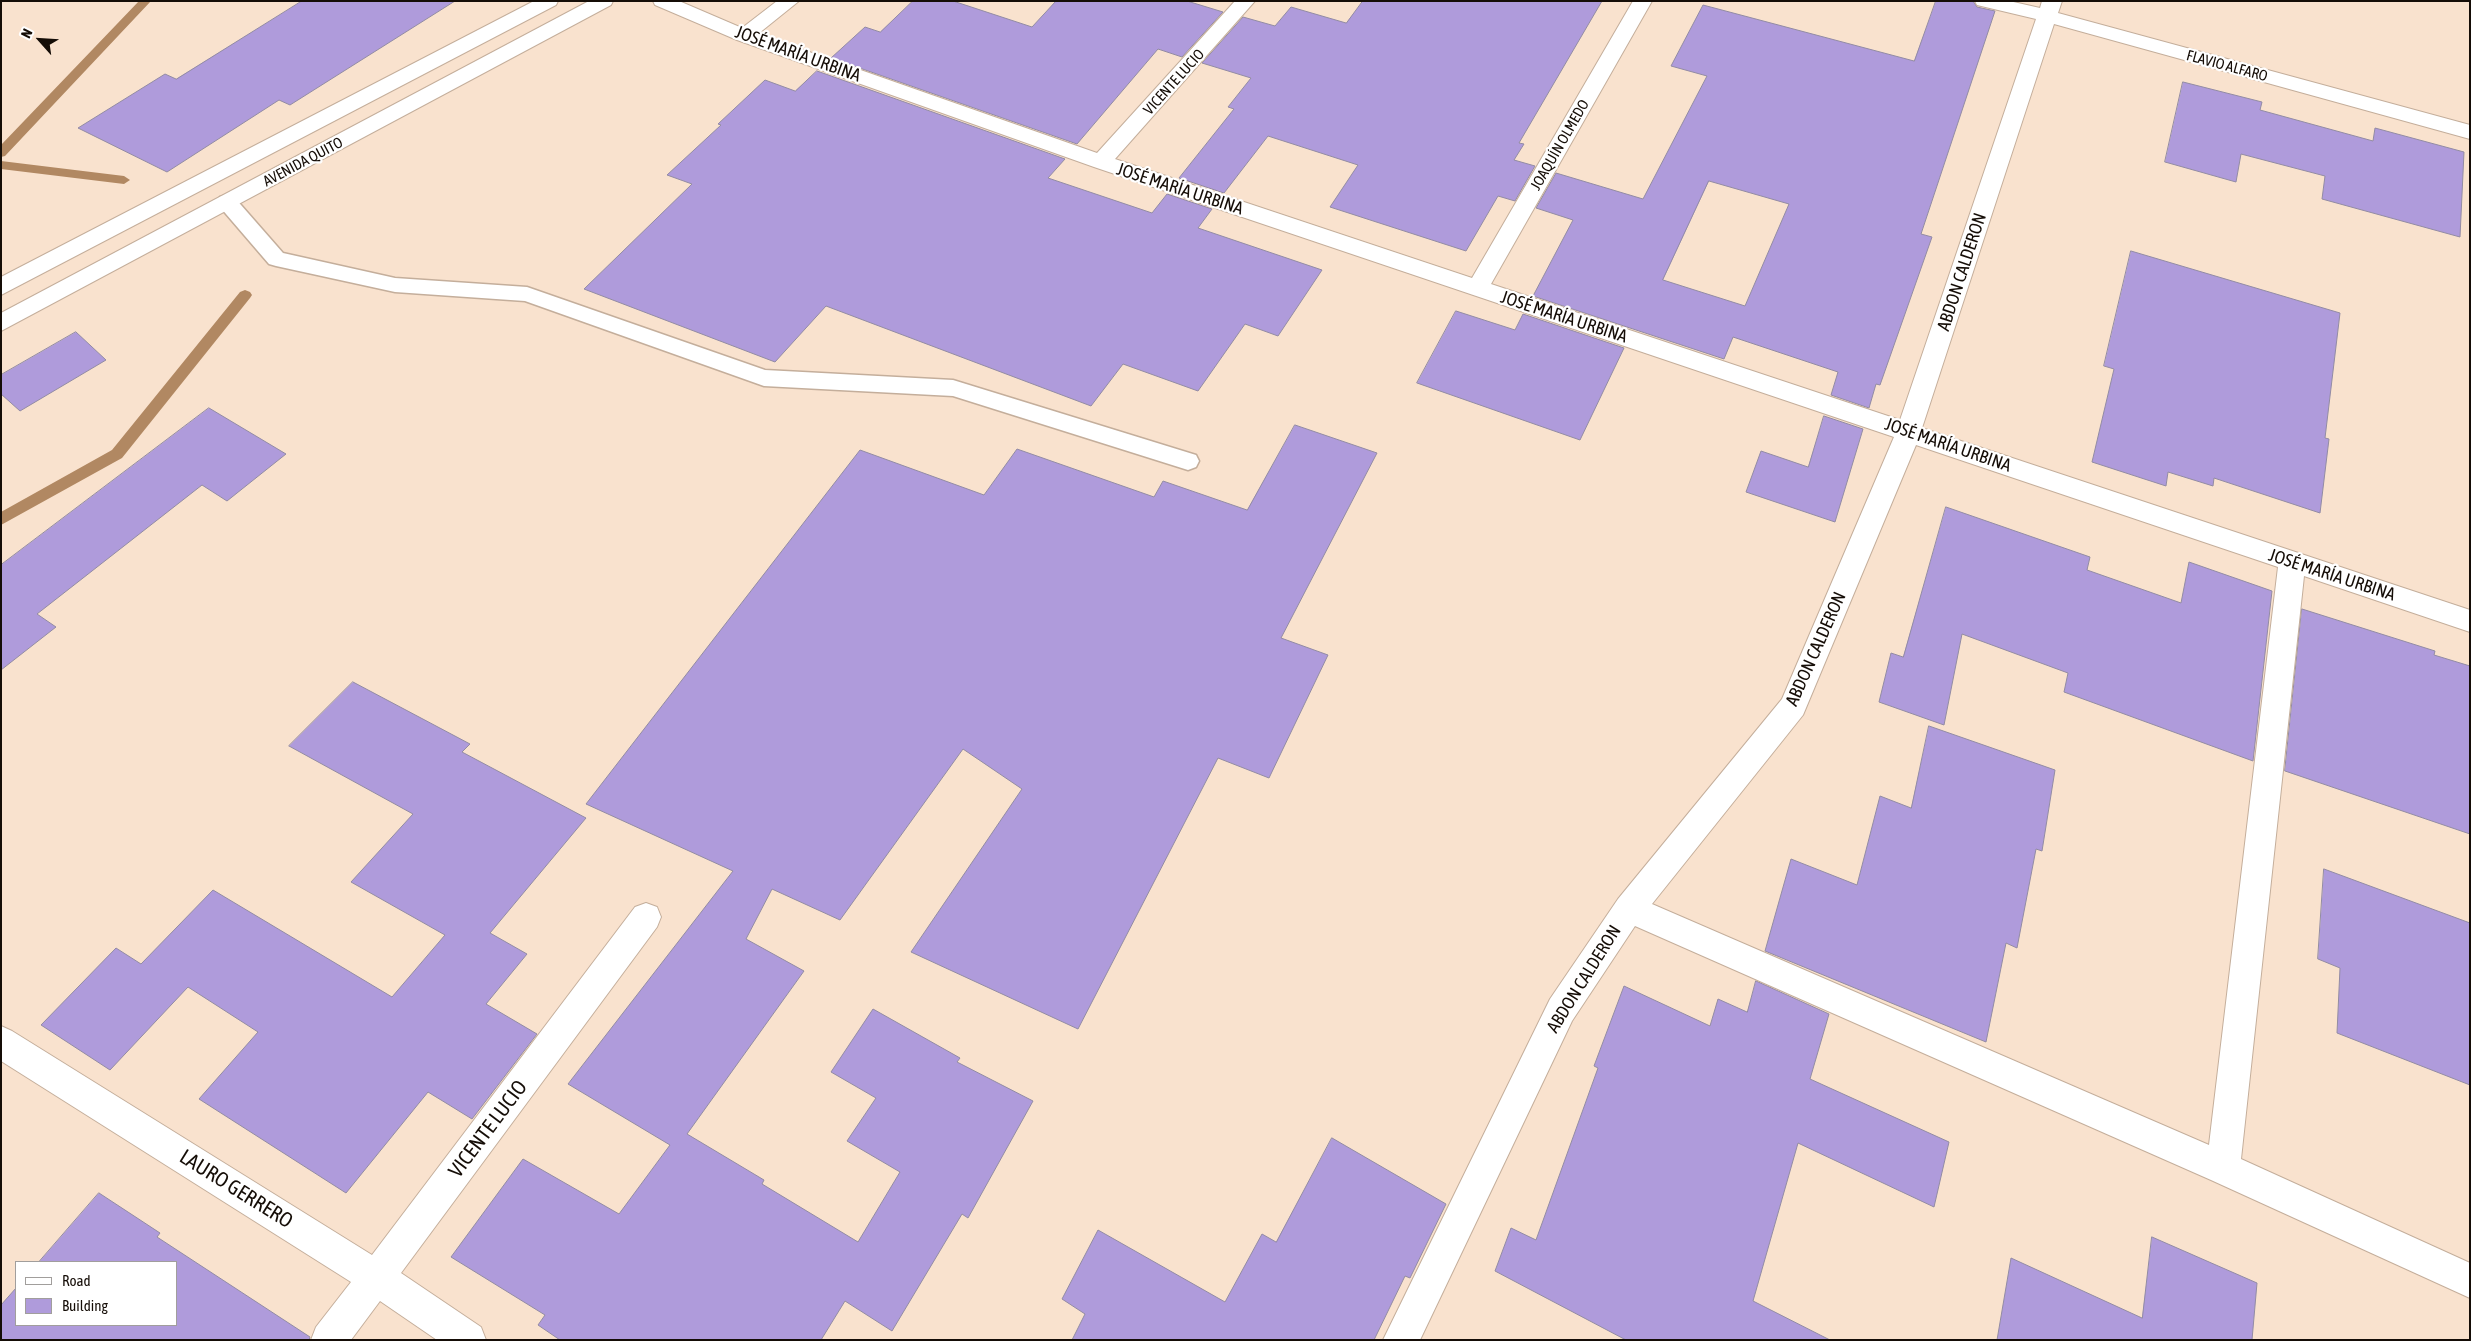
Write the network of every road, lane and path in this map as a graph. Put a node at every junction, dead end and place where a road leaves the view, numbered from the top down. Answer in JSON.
{"nodes":[{"id":1,"x":549,"y":1,"type":"edge"},
{"id":2,"x":604,"y":1,"type":"edge"},
{"id":3,"x":662,"y":1,"type":"edge"},
{"id":4,"x":790,"y":1,"type":"edge"},
{"id":5,"x":1246,"y":1,"type":"edge"},
{"id":6,"x":1643,"y":1,"type":"edge"},
{"id":7,"x":1984,"y":1,"type":"edge"},
{"id":8,"x":2050,"y":9,"type":"edge"},
{"id":9,"x":744,"y":36,"type":"junction"},
{"id":10,"x":2470,"y":132,"type":"edge"},
{"id":11,"x":1101,"y":162,"type":"junction"},
{"id":12,"x":227,"y":202,"type":"junction"},
{"id":13,"x":1,"y":287,"type":"edge"},
{"id":14,"x":1477,"y":288,"type":"junction"},
{"id":15,"x":1,"y":323,"type":"edge"},
{"id":16,"x":1909,"y":432,"type":"junction"},
{"id":17,"x":1188,"y":462,"type":"dead end"},
{"id":18,"x":2292,"y":563,"type":"junction"},
{"id":19,"x":2470,"y":621,"type":"edge"},
{"id":20,"x":1628,"y":908,"type":"junction"},
{"id":21,"x":646,"y":917,"type":"dead end"},
{"id":22,"x":1,"y":1042,"type":"edge"},
{"id":23,"x":2223,"y":1168,"type":"junction"},
{"id":24,"x":377,"y":1278,"type":"junction"},
{"id":25,"x":2470,"y":1281,"type":"edge"},
{"id":26,"x":329,"y":1340,"type":"edge"},
{"id":27,"x":468,"y":1340,"type":"edge"},
{"id":28,"x":1401,"y":1340,"type":"edge"}],
"edges":[{"from":1,"to":13,"type":"main road","name":"AVENIDA QUITO"},
{"from":2,"to":12,"type":"main road","name":"AVENIDA QUITO"},
{"from":3,"to":9,"type":"main road","name":"JOSÉ MARÍA URBINA"},
{"from":4,"to":9,"type":"main road"},
{"from":5,"to":11,"type":"main road","name":"VICENTE LUCIO"},
{"from":6,"to":14,"type":"main road","name":"JOAQUÍN OLMEDO"},
{"from":7,"to":8,"type":"main road","name":"FLAVIO ALFARO"},
{"from":8,"to":10,"type":"main road","name":"FLAVIO ALFARO"},
{"from":8,"to":16,"type":"main road","name":"ABDON CALDERON"},
{"from":9,"to":11,"type":"main road","name":"JOSÉ MARÍA URBINA"},
{"from":11,"to":14,"type":"main road","name":"JOSÉ MARÍA URBINA"},
{"from":12,"to":15,"type":"main road","name":"AVENIDA QUITO"},
{"from":12,"to":17,"type":"lane"},
{"from":14,"to":16,"type":"main road","name":"JOSÉ MARÍA URBINA"},
{"from":16,"to":18,"type":"main road","name":"JOSÉ MARÍA URBINA"},
{"from":16,"to":20,"type":"main road","name":"ABDON CALDERON"},
{"from":18,"to":19,"type":"main road","name":"JOSÉ MARÍA URBINA"},
{"from":18,"to":23,"type":"main road"},
{"from":20,"to":23,"type":"main road"},
{"from":20,"to":28,"type":"main road","name":"ABDON CALDERON"},
{"from":21,"to":24,"type":"main road","name":"VICENTE LUCIO"},
{"from":22,"to":24,"type":"main road","name":"LAURO GERRERO"},
{"from":23,"to":25,"type":"main road"},
{"from":24,"to":26,"type":"main road","name":"VICENTE LUCIO"},
{"from":24,"to":27,"type":"main road","name":"LAURO GERRERO"}]}
